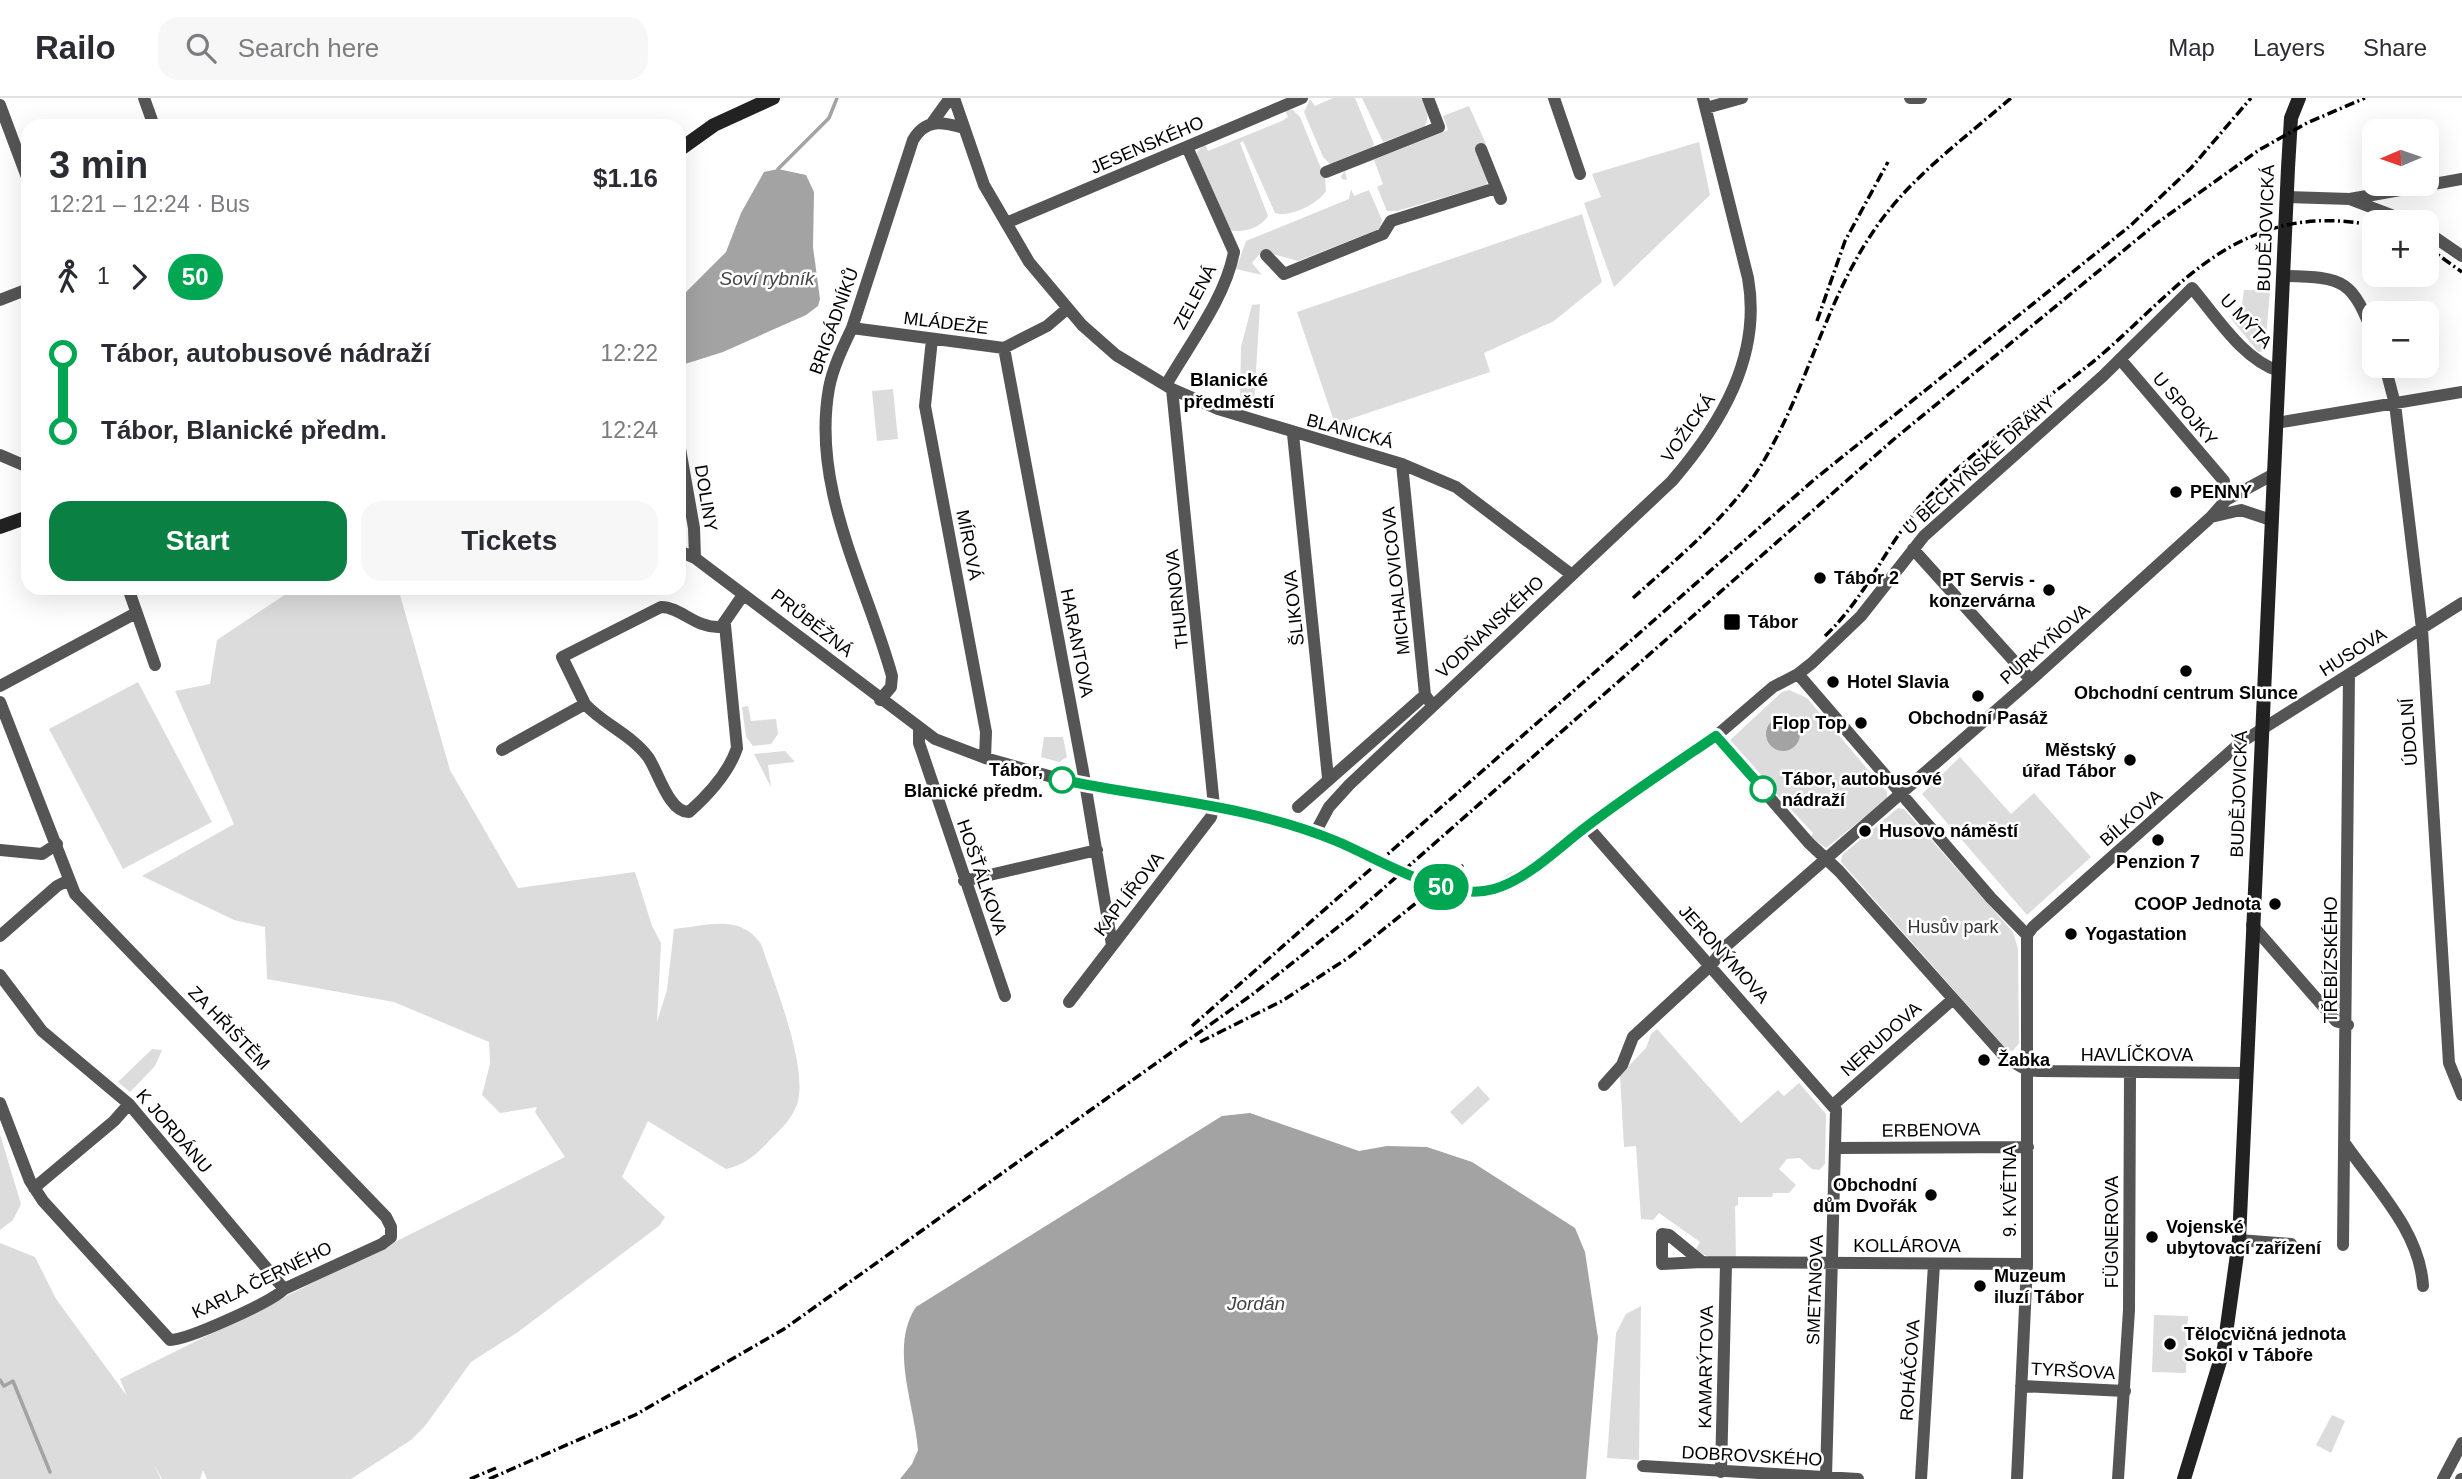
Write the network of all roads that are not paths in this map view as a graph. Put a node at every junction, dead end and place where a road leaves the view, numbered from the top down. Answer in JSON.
{"nodes":[{"id":1,"x":144,"y":98,"type":"edge"},
{"id":2,"x":773,"y":98,"type":"edge"},
{"id":3,"x":952,"y":98,"type":"edge"},
{"id":4,"x":1302,"y":98,"type":"edge"},
{"id":5,"x":1427,"y":98,"type":"edge"},
{"id":6,"x":1554,"y":98,"type":"edge"},
{"id":7,"x":1742,"y":98,"type":"edge"},
{"id":8,"x":1911,"y":98,"type":"edge"},
{"id":9,"x":1921,"y":98,"type":"edge"},
{"id":10,"x":2296,"y":100,"type":"edge"},
{"id":11,"x":1705,"y":103,"type":"edge"},
{"id":12,"x":2,"y":104,"type":"edge"},
{"id":13,"x":152,"y":119,"type":"edge"},
{"id":14,"x":932,"y":122,"type":"junction"},
{"id":15,"x":964,"y":128,"type":"junction"},
{"id":16,"x":686,"y":145,"type":"edge"},
{"id":17,"x":1187,"y":147,"type":"junction"},
{"id":18,"x":1481,"y":149,"type":"dead end"},
{"id":19,"x":21,"y":160,"type":"edge"},
{"id":20,"x":1326,"y":172,"type":"dead end"},
{"id":21,"x":1580,"y":174,"type":"dead end"},
{"id":22,"x":2462,"y":179,"type":"edge"},
{"id":23,"x":2287,"y":197,"type":"junction"},
{"id":24,"x":2350,"y":199,"type":"junction"},
{"id":25,"x":2379,"y":210,"type":"edge"},
{"id":26,"x":1006,"y":223,"type":"junction"},
{"id":27,"x":2439,"y":240,"type":"edge"},
{"id":28,"x":1266,"y":256,"type":"dead end"},
{"id":29,"x":2462,"y":256,"type":"edge"},
{"id":30,"x":2284,"y":276,"type":"junction"},
{"id":31,"x":2192,"y":288,"type":"joint"},
{"id":32,"x":21,"y":292,"type":"edge"},
{"id":33,"x":0,"y":300,"type":"edge"},
{"id":34,"x":1067,"y":309,"type":"junction"},
{"id":35,"x":2362,"y":310,"type":"edge"},
{"id":36,"x":852,"y":328,"type":"junction"},
{"id":37,"x":932,"y":339,"type":"junction"},
{"id":38,"x":1004,"y":348,"type":"junction"},
{"id":39,"x":2120,"y":359,"type":"junction"},
{"id":40,"x":2279,"y":372,"type":"junction"},
{"id":41,"x":2388,"y":378,"type":"edge"},
{"id":42,"x":1169,"y":387,"type":"junction"},
{"id":43,"x":2462,"y":392,"type":"edge"},
{"id":44,"x":2395,"y":404,"type":"junction"},
{"id":45,"x":2276,"y":424,"type":"junction"},
{"id":46,"x":1293,"y":434,"type":"junction"},
{"id":47,"x":0,"y":455,"type":"edge"},
{"id":48,"x":21,"y":464,"type":"edge"},
{"id":49,"x":1402,"y":464,"type":"junction"},
{"id":50,"x":2274,"y":474,"type":"junction"},
{"id":51,"x":2224,"y":481,"type":"dead end"},
{"id":52,"x":686,"y":483,"type":"edge"},
{"id":53,"x":2211,"y":517,"type":"junction"},
{"id":54,"x":21,"y":520,"type":"edge"},
{"id":55,"x":2272,"y":520,"type":"junction"},
{"id":56,"x":0,"y":527,"type":"edge"},
{"id":57,"x":1913,"y":549,"type":"junction"},
{"id":58,"x":686,"y":554,"type":"edge"},
{"id":59,"x":695,"y":558,"type":"junction"},
{"id":60,"x":1572,"y":575,"type":"junction"},
{"id":61,"x":130,"y":595,"type":"edge"},
{"id":62,"x":743,"y":595,"type":"junction"},
{"id":63,"x":2462,"y":603,"type":"edge"},
{"id":64,"x":136,"y":613,"type":"junction"},
{"id":65,"x":725,"y":625,"type":"junction"},
{"id":66,"x":2422,"y":629,"type":"junction"},
{"id":67,"x":155,"y":665,"type":"dead end"},
{"id":68,"x":1798,"y":674,"type":"junction"},
{"id":69,"x":2349,"y":676,"type":"junction"},
{"id":70,"x":2031,"y":680,"type":"junction"},
{"id":71,"x":0,"y":686,"type":"edge"},
{"id":72,"x":880,"y":700,"type":"junction"},
{"id":73,"x":1428,"y":700,"type":"junction"},
{"id":74,"x":0,"y":702,"type":"edge"},
{"id":75,"x":585,"y":704,"type":"junction"},
{"id":76,"x":2260,"y":728,"type":"junction"},
{"id":77,"x":919,"y":730,"type":"junction"},
{"id":78,"x":1716,"y":736,"type":"junction"},
{"id":79,"x":502,"y":750,"type":"dead end"},
{"id":80,"x":985,"y":758,"type":"junction"},
{"id":81,"x":1328,"y":778,"type":"junction"},
{"id":82,"x":1086,"y":785,"type":"junction"},
{"id":83,"x":1900,"y":795,"type":"junction"},
{"id":84,"x":1214,"y":806,"type":"junction"},
{"id":85,"x":1298,"y":807,"type":"dead end"},
{"id":86,"x":1587,"y":826,"type":"junction"},
{"id":87,"x":1315,"y":833,"type":"junction"},
{"id":88,"x":57,"y":844,"type":"junction"},
{"id":89,"x":0,"y":850,"type":"edge"},
{"id":90,"x":1097,"y":850,"type":"junction"},
{"id":91,"x":1825,"y":859,"type":"junction"},
{"id":92,"x":69,"y":880,"type":"junction"},
{"id":93,"x":964,"y":881,"type":"junction"},
{"id":94,"x":2252,"y":925,"type":"junction"},
{"id":95,"x":2027,"y":935,"type":"junction"},
{"id":96,"x":0,"y":936,"type":"edge"},
{"id":97,"x":1111,"y":945,"type":"junction"},
{"id":98,"x":1711,"y":965,"type":"junction"},
{"id":99,"x":0,"y":975,"type":"edge"},
{"id":100,"x":1005,"y":996,"type":"dead end"},
{"id":101,"x":1952,"y":999,"type":"junction"},
{"id":102,"x":1069,"y":1002,"type":"dead end"},
{"id":103,"x":2348,"y":1025,"type":"junction"},
{"id":104,"x":2028,"y":1070,"type":"junction"},
{"id":105,"x":2130,"y":1073,"type":"junction"},
{"id":106,"x":2246,"y":1073,"type":"junction"},
{"id":107,"x":1604,"y":1085,"type":"dead end"},
{"id":108,"x":2462,"y":1095,"type":"edge"},
{"id":109,"x":0,"y":1103,"type":"edge"},
{"id":110,"x":129,"y":1104,"type":"junction"},
{"id":111,"x":1833,"y":1105,"type":"junction"},
{"id":112,"x":2346,"y":1144,"type":"junction"},
{"id":113,"x":1836,"y":1147,"type":"junction"},
{"id":114,"x":2028,"y":1147,"type":"junction"},
{"id":115,"x":34,"y":1188,"type":"junction"},
{"id":116,"x":391,"y":1227,"type":"joint"},
{"id":117,"x":2239,"y":1240,"type":"junction"},
{"id":118,"x":2291,"y":1244,"type":"dead end"},
{"id":119,"x":2343,"y":1245,"type":"dead end"},
{"id":120,"x":1702,"y":1262,"type":"dead end"},
{"id":121,"x":1726,"y":1264,"type":"junction"},
{"id":122,"x":1833,"y":1264,"type":"junction"},
{"id":123,"x":1934,"y":1264,"type":"junction"},
{"id":124,"x":2027,"y":1264,"type":"junction"},
{"id":125,"x":2423,"y":1286,"type":"dead end"},
{"id":126,"x":284,"y":1289,"type":"junction"},
{"id":127,"x":2021,"y":1386,"type":"junction"},
{"id":128,"x":2125,"y":1391,"type":"junction"},
{"id":129,"x":2462,"y":1443,"type":"edge"},
{"id":130,"x":1643,"y":1466,"type":"dead end"},
{"id":131,"x":1721,"y":1472,"type":"junction"},
{"id":132,"x":1826,"y":1477,"type":"edge"},
{"id":133,"x":1858,"y":1479,"type":"edge"},
{"id":134,"x":1921,"y":1479,"type":"edge"},
{"id":135,"x":2017,"y":1479,"type":"edge"},
{"id":136,"x":2118,"y":1479,"type":"edge"},
{"id":137,"x":2184,"y":1479,"type":"edge"},
{"id":138,"x":2443,"y":1479,"type":"edge"}],
"edges":[{"from":1,"to":13,"type":"street"},
{"from":2,"to":16,"type":"main road"},
{"from":3,"to":14,"type":"street","name":"BRIGÁDNÍKŮ"},
{"from":3,"to":15,"type":"street","name":"BLANICKÁ"},
{"from":4,"to":17,"type":"street","name":"JESENSKÉHO"},
{"from":5,"to":20,"type":"street"},
{"from":6,"to":21,"type":"street"},
{"from":7,"to":11,"type":"street"},
{"from":8,"to":9,"type":"street"},
{"from":10,"to":23,"type":"main road","name":"BUDĚJOVICKÁ"},
{"from":11,"to":60,"type":"street","name":"VOŽICKÁ"},
{"from":12,"to":19,"type":"street"},
{"from":14,"to":15,"type":"street"},
{"from":14,"to":36,"type":"street","name":"BRIGÁDNÍKŮ"},
{"from":15,"to":26,"type":"street","name":"BLANICKÁ"},
{"from":17,"to":26,"type":"street","name":"JESENSKÉHO"},
{"from":17,"to":42,"type":"street","name":"ZELENÁ"},
{"from":18,"to":28,"type":"street"},
{"from":22,"to":24,"type":"street"},
{"from":23,"to":24,"type":"street"},
{"from":23,"to":30,"type":"main road","name":"BUDĚJOVICKÁ"},
{"from":24,"to":25,"type":"street"},
{"from":26,"to":34,"type":"street","name":"BLANICKÁ"},
{"from":27,"to":29,"type":"street"},
{"from":30,"to":35,"type":"street"},
{"from":30,"to":40,"type":"main road","name":"BUDĚJOVICKÁ"},
{"from":31,"to":39,"type":"street","name":"U BECHYŇSKÉ DRÁHY"},
{"from":31,"to":40,"type":"street","name":"U MÝTA"},
{"from":32,"to":33,"type":"street"},
{"from":34,"to":38,"type":"street","name":"MLÁDEŽE"},
{"from":34,"to":42,"type":"street","name":"BLANICKÁ"},
{"from":36,"to":37,"type":"street","name":"MLÁDEŽE"},
{"from":36,"to":72,"type":"street","name":"BRIGÁDNÍKŮ"},
{"from":37,"to":38,"type":"street","name":"MLÁDEŽE"},
{"from":37,"to":80,"type":"street","name":"MÍROVÁ"},
{"from":38,"to":82,"type":"street","name":"HARANTOVA"},
{"from":39,"to":51,"type":"street","name":"U SPOJKY"},
{"from":39,"to":57,"type":"street","name":"U BECHYŇSKÉ DRÁHY"},
{"from":40,"to":45,"type":"main road","name":"BUDĚJOVICKÁ"},
{"from":41,"to":44,"type":"street","name":"ÚDOLNÍ"},
{"from":42,"to":46,"type":"street","name":"BLANICKÁ"},
{"from":42,"to":84,"type":"street","name":"THURNOVA"},
{"from":43,"to":44,"type":"street"},
{"from":44,"to":45,"type":"street"},
{"from":44,"to":66,"type":"street","name":"ÚDOLNÍ"},
{"from":45,"to":50,"type":"main road","name":"BUDĚJOVICKÁ"},
{"from":46,"to":49,"type":"street","name":"BLANICKÁ"},
{"from":46,"to":81,"type":"street","name":"ŠLIKOVA"},
{"from":47,"to":48,"type":"street"},
{"from":49,"to":60,"type":"street","name":"BLANICKÁ"},
{"from":49,"to":73,"type":"street","name":"MICHALOVICOVA"},
{"from":50,"to":53,"type":"street","name":"PURKYŇOVA"},
{"from":50,"to":55,"type":"main road","name":"BUDĚJOVICKÁ"},
{"from":52,"to":59,"type":"street","name":"DOLINY"},
{"from":53,"to":55,"type":"street"},
{"from":53,"to":70,"type":"street","name":"PURKYŇOVA"},
{"from":54,"to":56,"type":"main road"},
{"from":55,"to":76,"type":"main road","name":"BUDĚJOVICKÁ"},
{"from":57,"to":68,"type":"street","name":"U BECHYŇSKÉ DRÁHY"},
{"from":57,"to":70,"type":"street"},
{"from":58,"to":59,"type":"street","name":"PRŮBĚŽNÁ"},
{"from":59,"to":62,"type":"street","name":"PRŮBĚŽNÁ"},
{"from":60,"to":73,"type":"street","name":"VODŇANSKÉHO"},
{"from":61,"to":64,"type":"street"},
{"from":62,"to":65,"type":"street"},
{"from":62,"to":72,"type":"street","name":"PRŮBĚŽNÁ"},
{"from":63,"to":66,"type":"street","name":"HUSOVA"},
{"from":64,"to":67,"type":"street"},
{"from":64,"to":71,"type":"street"},
{"from":65,"to":75,"type":"street"},
{"from":65,"to":75,"type":"street"},
{"from":66,"to":69,"type":"street","name":"HUSOVA"},
{"from":66,"to":108,"type":"street","name":"ÚDOLNÍ"},
{"from":68,"to":78,"type":"street"},
{"from":68,"to":83,"type":"street"},
{"from":69,"to":76,"type":"street","name":"HUSOVA"},
{"from":69,"to":103,"type":"street","name":"TŘEBÍZSKÉHO"},
{"from":70,"to":83,"type":"street","name":"PURKYŇOVA"},
{"from":72,"to":77,"type":"street","name":"PRŮBĚŽNÁ"},
{"from":73,"to":81,"type":"street","name":"VODŇANSKÉHO"},
{"from":73,"to":87,"type":"street","name":"VODŇANSKÉHO"},
{"from":74,"to":88,"type":"street","name":"ZA HŘIŠTĚM"},
{"from":75,"to":79,"type":"street"},
{"from":76,"to":94,"type":"main road","name":"BUDĚJOVICKÁ"},
{"from":76,"to":95,"type":"street","name":"BÍLKOVA"},
{"from":77,"to":80,"type":"street","name":"PRŮBĚŽNÁ"},
{"from":77,"to":93,"type":"street","name":"HOŠŤÁLKOVA"},
{"from":78,"to":86,"type":"street"},
{"from":78,"to":91,"type":"street"},
{"from":80,"to":82,"type":"street","name":"PRŮBĚŽNÁ"},
{"from":81,"to":85,"type":"street","name":"VODŇANSKÉHO"},
{"from":82,"to":84,"type":"street","name":"PRŮBĚŽNÁ"},
{"from":82,"to":90,"type":"street","name":"HARANTOVA"},
{"from":83,"to":91,"type":"street"},
{"from":83,"to":95,"type":"street"},
{"from":84,"to":87,"type":"street","name":"PRŮBĚŽNÁ"},
{"from":84,"to":97,"type":"street","name":"KAPLÍŘOVA"},
{"from":86,"to":87,"type":"street","name":"PRŮBĚŽNÁ"},
{"from":86,"to":98,"type":"street","name":"JERONÝMOVA"},
{"from":88,"to":89,"type":"street"},
{"from":88,"to":92,"type":"street","name":"ZA HŘIŠTĚM"},
{"from":90,"to":93,"type":"street"},
{"from":90,"to":97,"type":"street","name":"HARANTOVA"},
{"from":91,"to":98,"type":"street"},
{"from":91,"to":101,"type":"street"},
{"from":92,"to":96,"type":"street"},
{"from":92,"to":116,"type":"street","name":"ZA HŘIŠTĚM"},
{"from":93,"to":100,"type":"street","name":"HOŠŤÁLKOVA"},
{"from":94,"to":103,"type":"street"},
{"from":94,"to":106,"type":"main road","name":"BUDĚJOVICKÁ"},
{"from":95,"to":104,"type":"street"},
{"from":97,"to":102,"type":"street","name":"KAPLÍŘOVA"},
{"from":98,"to":107,"type":"street"},
{"from":98,"to":111,"type":"street","name":"JERONÝMOVA"},
{"from":99,"to":110,"type":"street","name":"K JORDÁNU"},
{"from":101,"to":104,"type":"street"},
{"from":101,"to":111,"type":"street","name":"NERUDOVA"},
{"from":103,"to":112,"type":"street","name":"TŘEBÍZSKÉHO"},
{"from":104,"to":105,"type":"street","name":"HAVLÍČKOVA"},
{"from":104,"to":114,"type":"street","name":"9. KVĚTNA"},
{"from":105,"to":106,"type":"street","name":"HAVLÍČKOVA"},
{"from":105,"to":128,"type":"street","name":"FÜGNEROVA"},
{"from":106,"to":117,"type":"main road","name":"BUDĚJOVICKÁ"},
{"from":109,"to":115,"type":"street","name":"KARLA ČERNÉHO"},
{"from":110,"to":115,"type":"street"},
{"from":110,"to":126,"type":"street","name":"K JORDÁNU"},
{"from":111,"to":113,"type":"street","name":"SMETANOVA"},
{"from":112,"to":119,"type":"street","name":"TŘEBÍZSKÉHO"},
{"from":112,"to":125,"type":"street"},
{"from":113,"to":114,"type":"street","name":"ERBENOVA"},
{"from":113,"to":122,"type":"street","name":"SMETANOVA"},
{"from":114,"to":124,"type":"street","name":"9. KVĚTNA"},
{"from":115,"to":126,"type":"street","name":"KARLA ČERNÉHO"},
{"from":116,"to":126,"type":"street","name":"KARLA ČERNÉHO"},
{"from":117,"to":118,"type":"street"},
{"from":117,"to":137,"type":"main road","name":"BUDĚJOVICKÁ"},
{"from":120,"to":121,"type":"street","name":"KOLLÁROVA"},
{"from":121,"to":122,"type":"street","name":"KOLLÁROVA"},
{"from":121,"to":131,"type":"street","name":"KAMARÝTOVA"},
{"from":122,"to":123,"type":"street","name":"KOLLÁROVA"},
{"from":122,"to":132,"type":"street","name":"SMETANOVA"},
{"from":123,"to":124,"type":"street","name":"KOLLÁROVA"},
{"from":123,"to":134,"type":"street","name":"ROHÁČOVA"},
{"from":124,"to":127,"type":"street","name":"9. KVĚTNA"},
{"from":127,"to":128,"type":"street","name":"TYRŠOVA"},
{"from":127,"to":135,"type":"street","name":"9. KVĚTNA"},
{"from":128,"to":136,"type":"street","name":"FÜGNEROVA"},
{"from":129,"to":138,"type":"street"},
{"from":130,"to":131,"type":"street","name":"DOBROVSKÉHO"},
{"from":131,"to":132,"type":"street","name":"DOBROVSKÉHO"},
{"from":132,"to":133,"type":"street","name":"DOBROVSKÉHO"}]}
